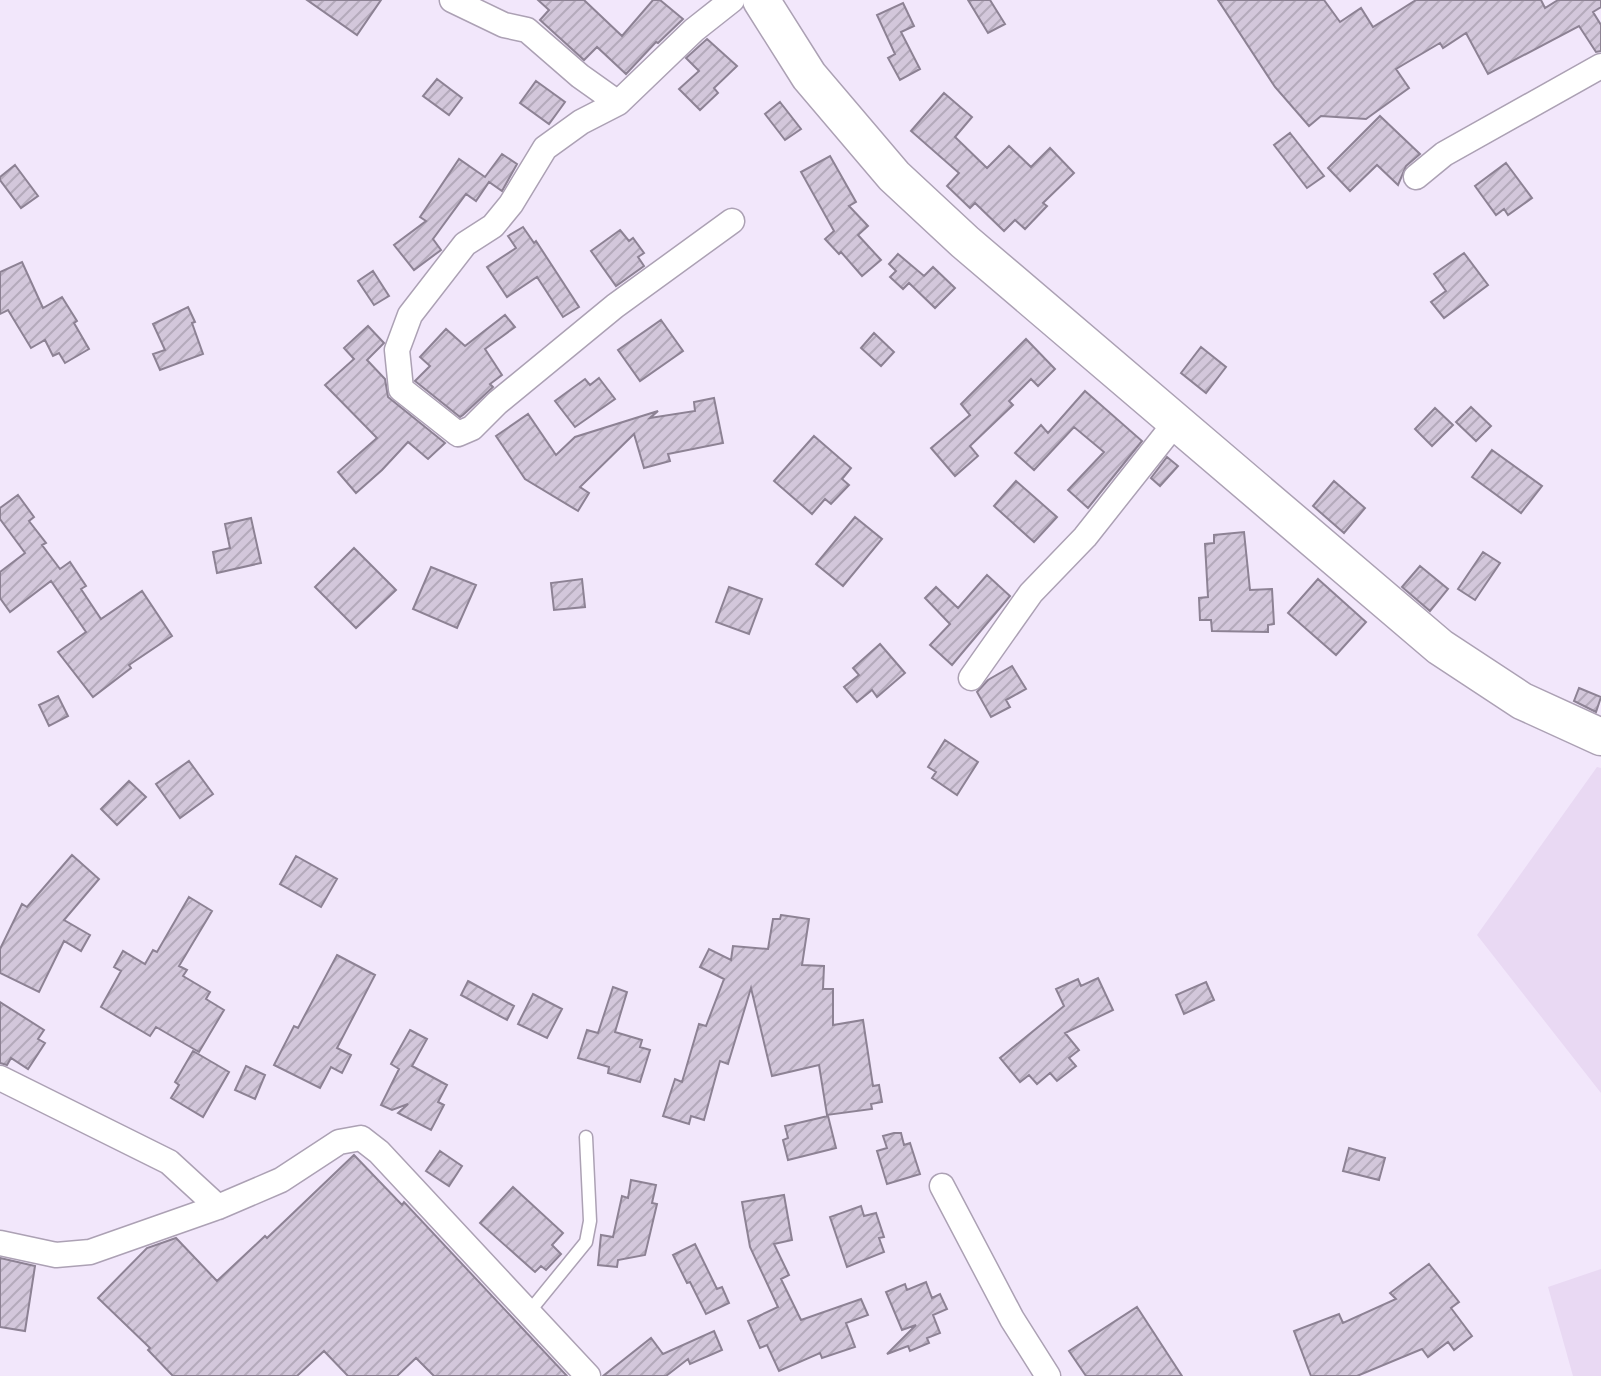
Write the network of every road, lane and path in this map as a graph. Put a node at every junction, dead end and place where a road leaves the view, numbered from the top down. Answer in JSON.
{"nodes":[{"id":1,"x":452,"y":0,"type":"edge"},
{"id":2,"x":732,"y":0,"type":"edge"},
{"id":3,"x":761,"y":0,"type":"edge"},
{"id":4,"x":1601,"y":66,"type":"edge"},
{"id":5,"x":618,"y":103,"type":"junction"},
{"id":6,"x":1416,"y":177,"type":"dead end"},
{"id":7,"x":732,"y":221,"type":"dead end"},
{"id":8,"x":1176,"y":422,"type":"junction"},
{"id":9,"x":971,"y":678,"type":"dead end"},
{"id":10,"x":1601,"y":737,"type":"edge"},
{"id":11,"x":0,"y":1078,"type":"edge"},
{"id":12,"x":586,"y":1137,"type":"dead end"},
{"id":13,"x":942,"y":1186,"type":"dead end"},
{"id":14,"x":218,"y":1207,"type":"junction"},
{"id":15,"x":0,"y":1243,"type":"edge"},
{"id":16,"x":529,"y":1312,"type":"junction"},
{"id":17,"x":588,"y":1376,"type":"edge"},
{"id":18,"x":1048,"y":1376,"type":"edge"}],
"edges":[{"from":1,"to":5,"type":"street"},
{"from":2,"to":5,"type":"street"},
{"from":3,"to":8,"type":"main road"},
{"from":4,"to":6,"type":"street"},
{"from":5,"to":7,"type":"street"},
{"from":8,"to":9,"type":"street"},
{"from":8,"to":10,"type":"main road"},
{"from":11,"to":14,"type":"street"},
{"from":12,"to":16,"type":"lane"},
{"from":13,"to":18,"type":"street"},
{"from":14,"to":15,"type":"street"},
{"from":14,"to":16,"type":"street"},
{"from":16,"to":17,"type":"street"}]}
